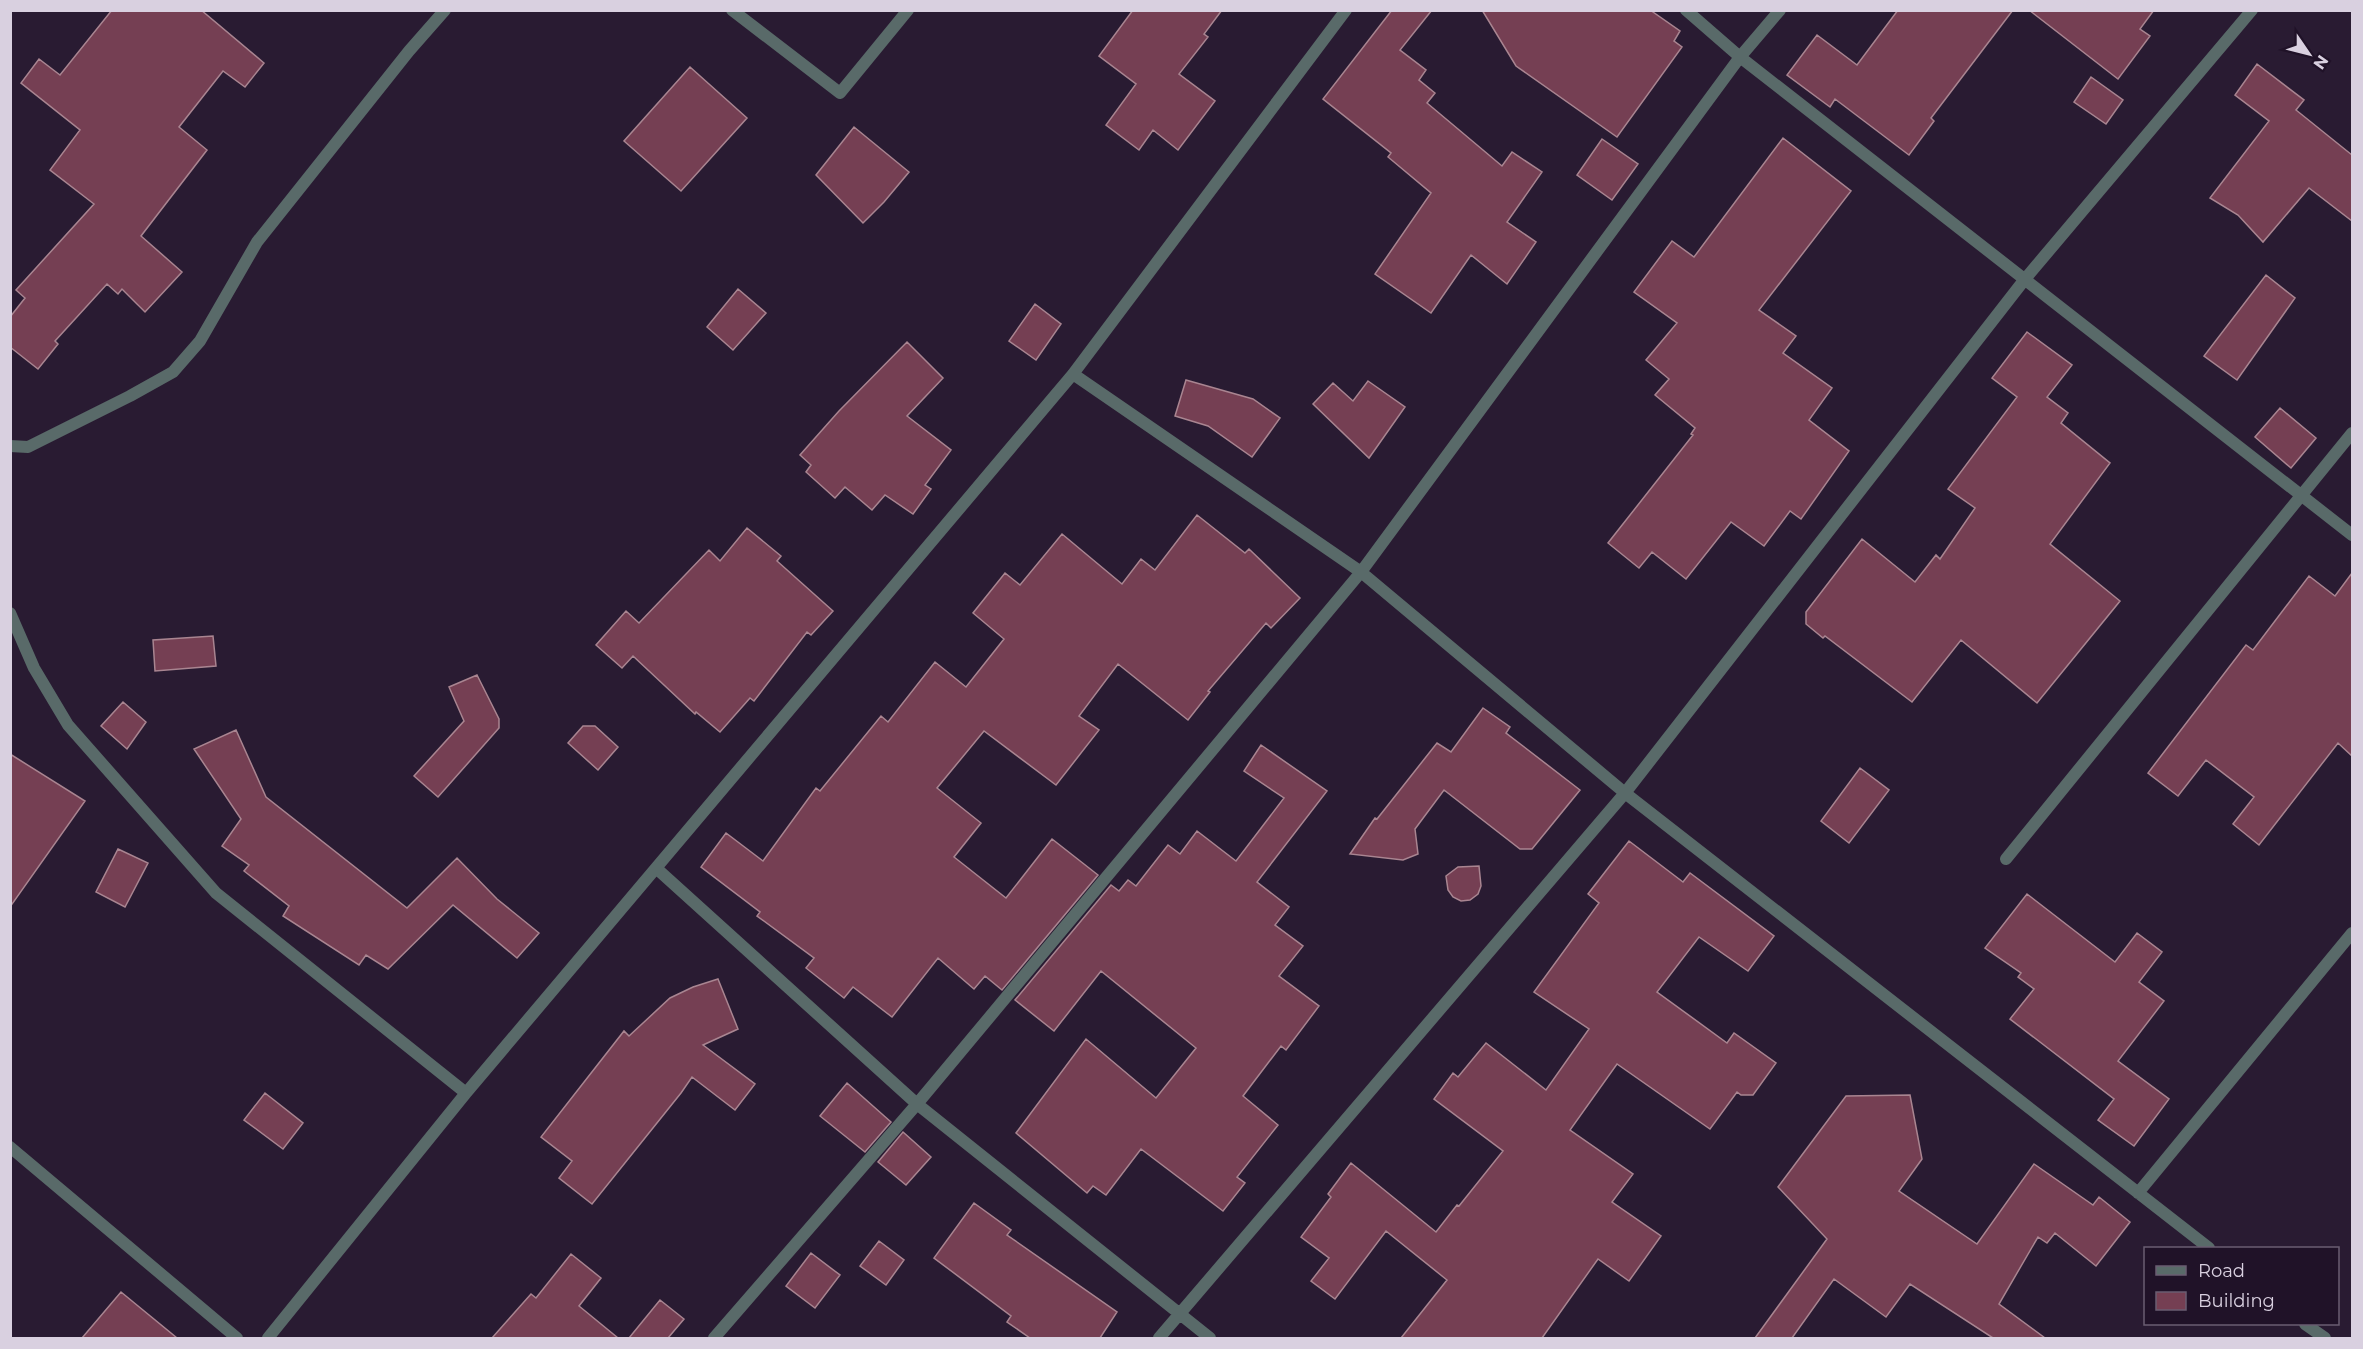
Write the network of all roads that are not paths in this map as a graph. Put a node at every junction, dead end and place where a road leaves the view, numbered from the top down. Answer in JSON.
{"nodes":[{"id":1,"x":445,"y":10,"type":"edge"},
{"id":2,"x":732,"y":10,"type":"edge"},
{"id":3,"x":908,"y":10,"type":"edge"},
{"id":4,"x":1346,"y":10,"type":"edge"},
{"id":5,"x":1686,"y":10,"type":"edge"},
{"id":6,"x":1780,"y":10,"type":"edge"},
{"id":7,"x":2252,"y":10,"type":"edge"},
{"id":8,"x":1740,"y":57,"type":"junction"},
{"id":9,"x":2025,"y":279,"type":"junction"},
{"id":10,"x":1073,"y":374,"type":"junction"},
{"id":11,"x":2352,"y":433,"type":"edge"},
{"id":12,"x":10,"y":446,"type":"edge"},
{"id":13,"x":2301,"y":495,"type":"junction"},
{"id":14,"x":2352,"y":536,"type":"edge"},
{"id":15,"x":1361,"y":572,"type":"junction"},
{"id":16,"x":10,"y":613,"type":"edge"},
{"id":17,"x":1626,"y":794,"type":"junction"},
{"id":18,"x":2006,"y":859,"type":"dead end"},
{"id":19,"x":656,"y":868,"type":"junction"},
{"id":20,"x":2352,"y":933,"type":"edge"},
{"id":21,"x":466,"y":1093,"type":"junction"},
{"id":22,"x":917,"y":1104,"type":"junction"},
{"id":23,"x":10,"y":1147,"type":"edge"},
{"id":24,"x":2138,"y":1193,"type":"junction"},
{"id":25,"x":2208,"y":1247,"type":"edge"},
{"id":26,"x":1179,"y":1315,"type":"junction"},
{"id":27,"x":2308,"y":1325,"type":"edge"},
{"id":28,"x":237,"y":1338,"type":"edge"},
{"id":29,"x":268,"y":1338,"type":"edge"},
{"id":30,"x":714,"y":1338,"type":"edge"},
{"id":31,"x":1159,"y":1338,"type":"edge"},
{"id":32,"x":1210,"y":1338,"type":"edge"},
{"id":33,"x":2325,"y":1338,"type":"edge"}],
"edges":[{"from":1,"to":12,"type":"street"},
{"from":2,"to":3,"type":"street"},
{"from":4,"to":10,"type":"street"},
{"from":5,"to":8,"type":"street"},
{"from":6,"to":8,"type":"street"},
{"from":7,"to":9,"type":"street"},
{"from":8,"to":9,"type":"street"},
{"from":8,"to":15,"type":"street"},
{"from":9,"to":13,"type":"street"},
{"from":9,"to":17,"type":"street"},
{"from":10,"to":15,"type":"street"},
{"from":10,"to":19,"type":"street"},
{"from":11,"to":13,"type":"street"},
{"from":13,"to":14,"type":"street"},
{"from":13,"to":18,"type":"street"},
{"from":15,"to":17,"type":"street"},
{"from":15,"to":22,"type":"street"},
{"from":16,"to":21,"type":"street"},
{"from":17,"to":24,"type":"street"},
{"from":17,"to":26,"type":"street"},
{"from":19,"to":21,"type":"street"},
{"from":19,"to":22,"type":"street"},
{"from":20,"to":24,"type":"street"},
{"from":21,"to":29,"type":"street"},
{"from":22,"to":26,"type":"street"},
{"from":22,"to":30,"type":"street"},
{"from":23,"to":28,"type":"street"},
{"from":24,"to":25,"type":"street"},
{"from":26,"to":31,"type":"street"},
{"from":26,"to":32,"type":"street"},
{"from":27,"to":33,"type":"street"}]}
